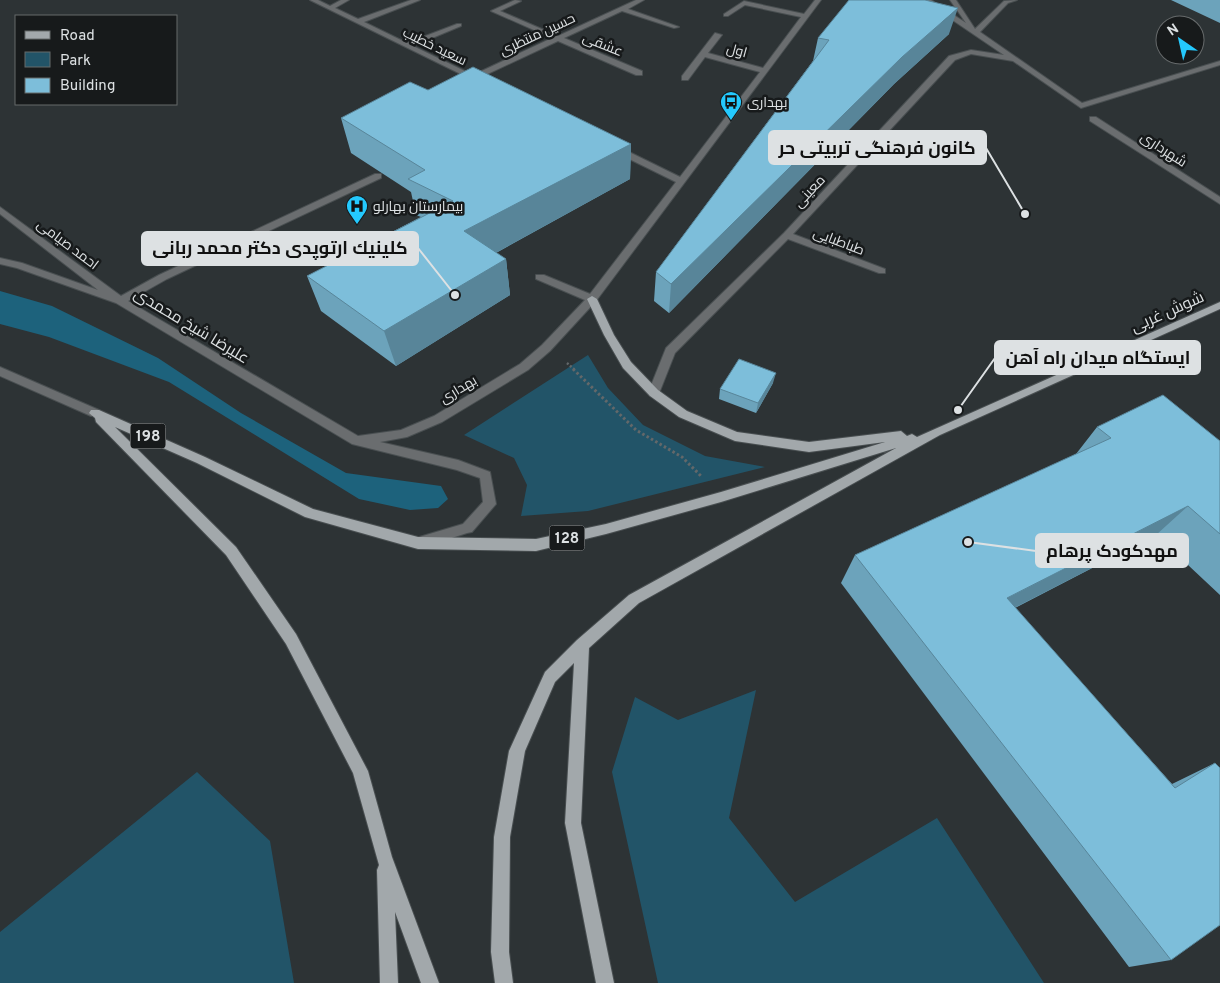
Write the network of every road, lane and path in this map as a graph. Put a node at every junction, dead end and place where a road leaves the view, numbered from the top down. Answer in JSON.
{"nodes":[{"id":1,"x":313,"y":0,"type":"edge"},
{"id":2,"x":346,"y":0,"type":"edge"},
{"id":3,"x":417,"y":0,"type":"edge"},
{"id":4,"x":624,"y":0,"type":"edge"},
{"id":5,"x":818,"y":0,"type":"edge"},
{"id":6,"x":926,"y":0,"type":"edge"},
{"id":7,"x":953,"y":0,"type":"edge"},
{"id":8,"x":1014,"y":0,"type":"edge"},
{"id":9,"x":518,"y":2,"type":"dead end"},
{"id":10,"x":637,"y":2,"type":"edge"},
{"id":11,"x":330,"y":8,"type":"junction"},
{"id":12,"x":622,"y":9,"type":"junction"},
{"id":13,"x":726,"y":15,"type":"dead end"},
{"id":14,"x":805,"y":16,"type":"junction"},
{"id":15,"x":358,"y":22,"type":"junction"},
{"id":16,"x":459,"y":25,"type":"dead end"},
{"id":17,"x":676,"y":27,"type":"dead end"},
{"id":18,"x":976,"y":32,"type":"junction"},
{"id":19,"x":718,"y":34,"type":"dead end"},
{"id":20,"x":556,"y":39,"type":"junction"},
{"id":21,"x":407,"y":46,"type":"junction"},
{"id":22,"x":703,"y":54,"type":"junction"},
{"id":23,"x":1013,"y":59,"type":"junction"},
{"id":24,"x":1220,"y":64,"type":"edge"},
{"id":25,"x":764,"y":71,"type":"junction"},
{"id":26,"x":639,"y":72,"type":"dead end"},
{"id":27,"x":472,"y":78,"type":"junction"},
{"id":28,"x":685,"y":78,"type":"dead end"},
{"id":29,"x":480,"y":82,"type":"edge"},
{"id":30,"x":1093,"y":119,"type":"dead end"},
{"id":31,"x":612,"y":146,"type":"edge"},
{"id":32,"x":378,"y":176,"type":"edge"},
{"id":33,"x":682,"y":181,"type":"junction"},
{"id":34,"x":1220,"y":201,"type":"edge"},
{"id":35,"x":0,"y":210,"type":"edge"},
{"id":36,"x":787,"y":235,"type":"junction"},
{"id":37,"x":0,"y":261,"type":"edge"},
{"id":38,"x":882,"y":271,"type":"dead end"},
{"id":39,"x":540,"y":278,"type":"dead end"},
{"id":40,"x":592,"y":299,"type":"junction"},
{"id":41,"x":120,"y":301,"type":"junction"},
{"id":42,"x":1220,"y":306,"type":"edge"},
{"id":43,"x":546,"y":348,"type":"junction"},
{"id":44,"x":0,"y":371,"type":"edge"},
{"id":45,"x":654,"y":392,"type":"junction"},
{"id":46,"x":95,"y":413,"type":"junction"},
{"id":47,"x":936,"y":432,"type":"junction"},
{"id":48,"x":356,"y":441,"type":"junction"},
{"id":49,"x":201,"y":460,"type":"joint"},
{"id":50,"x":721,"y":497,"type":"junction"},
{"id":51,"x":418,"y":543,"type":"junction"},
{"id":52,"x":582,"y":645,"type":"junction"},
{"id":53,"x":384,"y":857,"type":"junction"},
{"id":54,"x":389,"y":983,"type":"edge"},
{"id":55,"x":430,"y":983,"type":"edge"},
{"id":56,"x":504,"y":983,"type":"edge"},
{"id":57,"x":606,"y":983,"type":"edge"}],
"edges":[{"from":1,"to":11,"type":"street","name":"سعید خطیب"},
{"from":2,"to":11,"type":"street"},
{"from":3,"to":15,"type":"street"},
{"from":4,"to":10,"type":"street"},
{"from":5,"to":14,"type":"street","name":"بهداری"},
{"from":6,"to":18,"type":"street"},
{"from":7,"to":18,"type":"street"},
{"from":8,"to":18,"type":"street"},
{"from":9,"to":20,"type":"street","name":"عشقی"},
{"from":10,"to":12,"type":"street","name":"حسین منتظری"},
{"from":11,"to":15,"type":"street","name":"سعید خطیب"},
{"from":12,"to":17,"type":"street"},
{"from":12,"to":20,"type":"street","name":"حسین منتظری"},
{"from":13,"to":14,"type":"street"},
{"from":14,"to":25,"type":"street","name":"بهداری"},
{"from":15,"to":21,"type":"street","name":"سعید خطیب"},
{"from":16,"to":21,"type":"street"},
{"from":18,"to":23,"type":"street"},
{"from":19,"to":22,"type":"street"},
{"from":20,"to":26,"type":"street","name":"عشقی"},
{"from":20,"to":27,"type":"street","name":"حسین منتظری"},
{"from":21,"to":27,"type":"street","name":"سعید خطیب"},
{"from":22,"to":25,"type":"street","name":"اول"},
{"from":22,"to":28,"type":"street"},
{"from":23,"to":24,"type":"street"},
{"from":23,"to":36,"type":"street","name":"معینی"},
{"from":25,"to":33,"type":"street","name":"بهداری"},
{"from":27,"to":29,"type":"street","name":"سعید خطیب"},
{"from":30,"to":34,"type":"street","name":"شهرداری"},
{"from":31,"to":33,"type":"street"},
{"from":32,"to":41,"type":"street"},
{"from":33,"to":40,"type":"street","name":"بهداری"},
{"from":35,"to":41,"type":"street","name":"احمد صیامی"},
{"from":36,"to":38,"type":"street","name":"طباطبایی"},
{"from":36,"to":45,"type":"street","name":"معینی"},
{"from":37,"to":41,"type":"street","name":"علیرضا شیخ محمدی"},
{"from":39,"to":40,"type":"street"},
{"from":40,"to":43,"type":"street","name":"بهداری"},
{"from":40,"to":45,"type":"main road"},
{"from":41,"to":48,"type":"street","name":"علیرضا شیخ محمدی"},
{"from":42,"to":47,"type":"main road","name":"شوش غربی","number":"128"},
{"from":43,"to":48,"type":"street","name":"بهداری"},
{"from":43,"to":50,"type":"path"},
{"from":44,"to":46,"type":"street","number":"198"},
{"from":45,"to":47,"type":"main road"},
{"from":46,"to":49,"type":"main road","number":"198"},
{"from":46,"to":53,"type":"main road"},
{"from":47,"to":50,"type":"main road","number":"128"},
{"from":47,"to":52,"type":"main road"},
{"from":48,"to":51,"type":"street","name":"علیرضا شیخ محمدی"},
{"from":49,"to":51,"type":"main road","number":"128"},
{"from":50,"to":51,"type":"main road","number":"128"},
{"from":52,"to":56,"type":"main road"},
{"from":52,"to":57,"type":"main road"},
{"from":53,"to":54,"type":"main road"},
{"from":53,"to":55,"type":"main road"}]}
